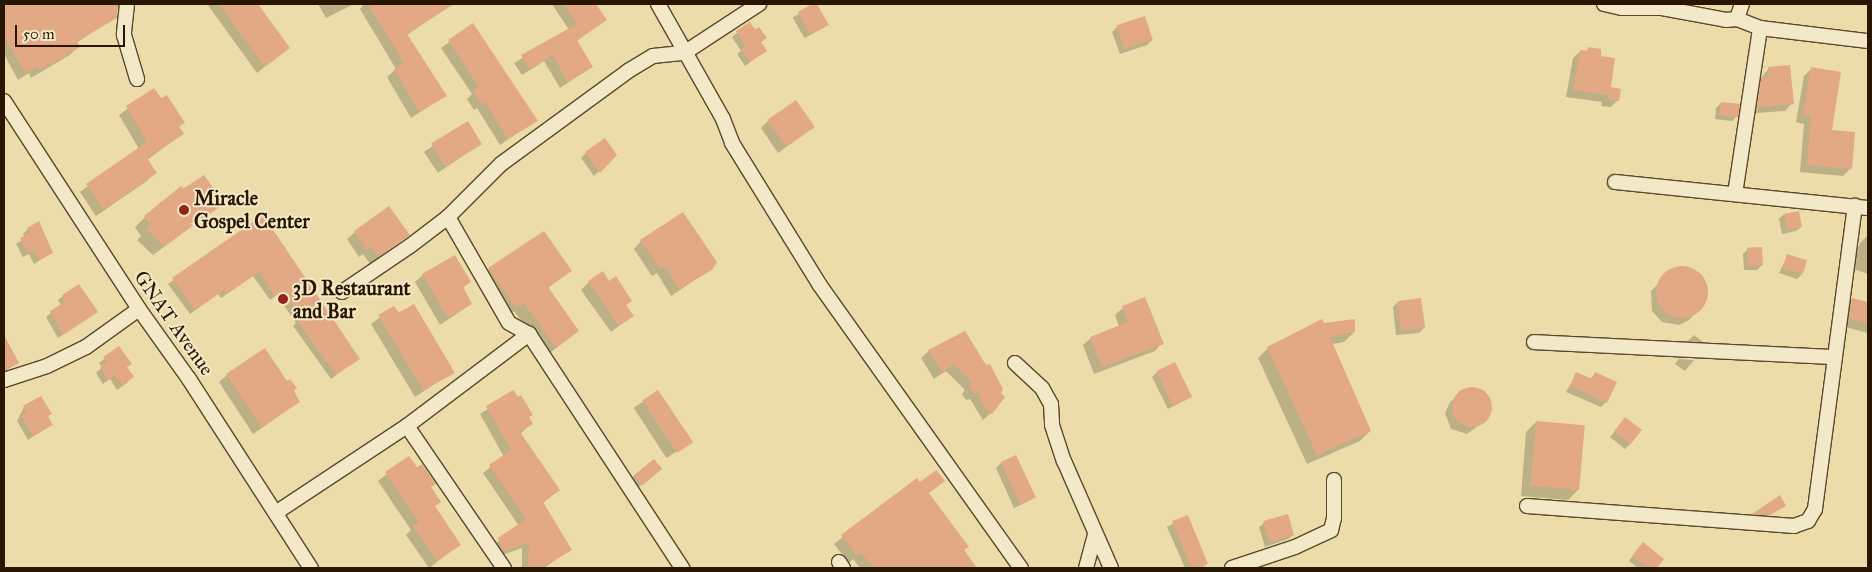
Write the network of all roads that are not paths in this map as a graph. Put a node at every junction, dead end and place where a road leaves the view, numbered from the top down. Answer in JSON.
{"nodes":[{"id":1,"x":127,"y":4,"type":"edge"},
{"id":2,"x":658,"y":4,"type":"edge"},
{"id":3,"x":759,"y":4,"type":"edge"},
{"id":4,"x":1604,"y":4,"type":"edge"},
{"id":5,"x":1742,"y":4,"type":"edge"},
{"id":6,"x":1737,"y":19,"type":"junction"},
{"id":7,"x":1760,"y":28,"type":"junction"},
{"id":8,"x":1868,"y":41,"type":"edge"},
{"id":9,"x":684,"y":53,"type":"junction"},
{"id":10,"x":137,"y":79,"type":"dead end"},
{"id":11,"x":4,"y":101,"type":"edge"},
{"id":12,"x":1615,"y":182,"type":"dead end"},
{"id":13,"x":1735,"y":194,"type":"junction"},
{"id":14,"x":1862,"y":207,"type":"edge"},
{"id":15,"x":448,"y":217,"type":"junction"},
{"id":16,"x":342,"y":292,"type":"dead end"},
{"id":17,"x":139,"y":309,"type":"junction"},
{"id":18,"x":529,"y":334,"type":"junction"},
{"id":19,"x":1534,"y":342,"type":"dead end"},
{"id":20,"x":1835,"y":357,"type":"junction"},
{"id":21,"x":1015,"y":363,"type":"dead end"},
{"id":22,"x":4,"y":380,"type":"edge"},
{"id":23,"x":407,"y":426,"type":"junction"},
{"id":24,"x":1334,"y":480,"type":"dead end"},
{"id":25,"x":1527,"y":506,"type":"dead end"},
{"id":26,"x":277,"y":512,"type":"junction"},
{"id":27,"x":1095,"y":534,"type":"junction"},
{"id":28,"x":311,"y":568,"type":"edge"},
{"id":29,"x":504,"y":568,"type":"edge"},
{"id":30,"x":682,"y":568,"type":"edge"},
{"id":31,"x":1021,"y":568,"type":"edge"},
{"id":32,"x":1086,"y":568,"type":"edge"},
{"id":33,"x":1111,"y":568,"type":"edge"},
{"id":34,"x":1232,"y":568,"type":"edge"}],
"edges":[{"from":1,"to":10,"type":"street"},
{"from":2,"to":9,"type":"street"},
{"from":3,"to":9,"type":"street"},
{"from":4,"to":6,"type":"street"},
{"from":5,"to":6,"type":"street"},
{"from":6,"to":7,"type":"street"},
{"from":7,"to":8,"type":"street"},
{"from":7,"to":13,"type":"street"},
{"from":9,"to":15,"type":"street"},
{"from":9,"to":31,"type":"street"},
{"from":11,"to":17,"type":"street","name":"GNAT Avenue"},
{"from":12,"to":13,"type":"street"},
{"from":13,"to":14,"type":"street"},
{"from":14,"to":20,"type":"street"},
{"from":15,"to":16,"type":"street"},
{"from":15,"to":18,"type":"street"},
{"from":17,"to":22,"type":"street"},
{"from":17,"to":26,"type":"street","name":"GNAT Avenue"},
{"from":18,"to":23,"type":"street"},
{"from":18,"to":30,"type":"street"},
{"from":19,"to":20,"type":"street"},
{"from":20,"to":25,"type":"street"},
{"from":21,"to":27,"type":"street"},
{"from":23,"to":26,"type":"street"},
{"from":23,"to":29,"type":"street"},
{"from":24,"to":34,"type":"street"},
{"from":26,"to":28,"type":"street","name":"GNAT Avenue"},
{"from":27,"to":32,"type":"street"},
{"from":27,"to":33,"type":"street"}]}
